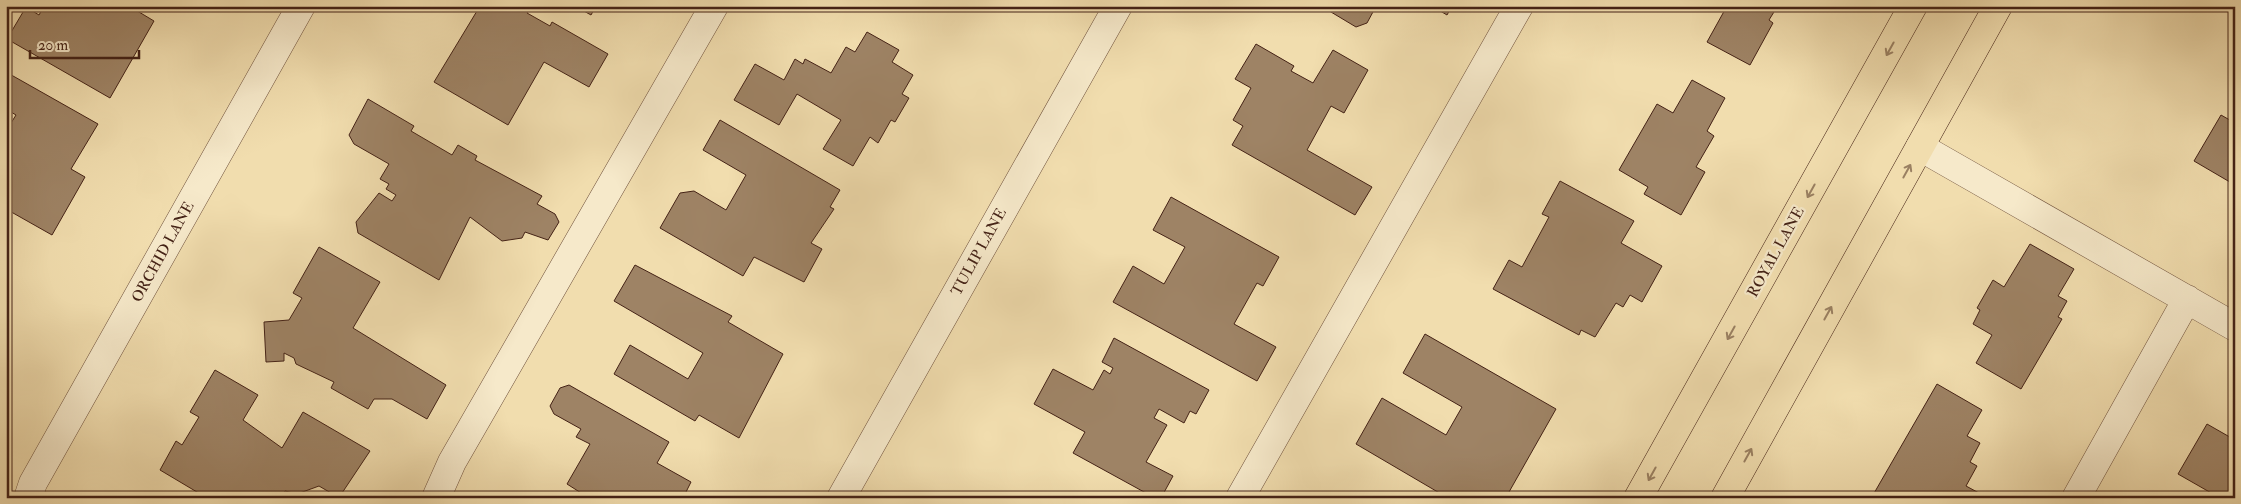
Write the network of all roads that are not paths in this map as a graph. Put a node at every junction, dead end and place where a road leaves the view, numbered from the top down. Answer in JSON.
{"nodes":[{"id":1,"x":301,"y":6,"type":"edge"},
{"id":2,"x":714,"y":6,"type":"edge"},
{"id":3,"x":1118,"y":6,"type":"edge"},
{"id":4,"x":1518,"y":6,"type":"edge"},
{"id":5,"x":1913,"y":6,"type":"edge"},
{"id":6,"x":1998,"y":6,"type":"edge"},
{"id":7,"x":1920,"y":146,"type":"junction"},
{"id":8,"x":2187,"y":300,"type":"junction"},
{"id":9,"x":2235,"y":327,"type":"edge"},
{"id":10,"x":28,"y":498,"type":"edge"},
{"id":11,"x":436,"y":498,"type":"edge"},
{"id":12,"x":841,"y":498,"type":"edge"},
{"id":13,"x":1240,"y":498,"type":"edge"},
{"id":14,"x":1638,"y":498,"type":"edge"},
{"id":15,"x":1725,"y":498,"type":"edge"},
{"id":16,"x":2076,"y":498,"type":"edge"}],
"edges":[{"from":1,"to":10,"type":"street","name":"ORCHID LANE"},
{"from":2,"to":11,"type":"street"},
{"from":3,"to":12,"type":"street","name":"TULIP LANE"},
{"from":4,"to":13,"type":"street"},
{"from":5,"to":14,"type":"main road","name":"ROYAL LANE","one_way":true},
{"from":6,"to":7,"type":"main road"},
{"from":7,"to":8,"type":"street"},
{"from":15,"to":7,"type":"main road","one_way":true},
{"from":8,"to":9,"type":"street"},
{"from":8,"to":16,"type":"street"}]}
